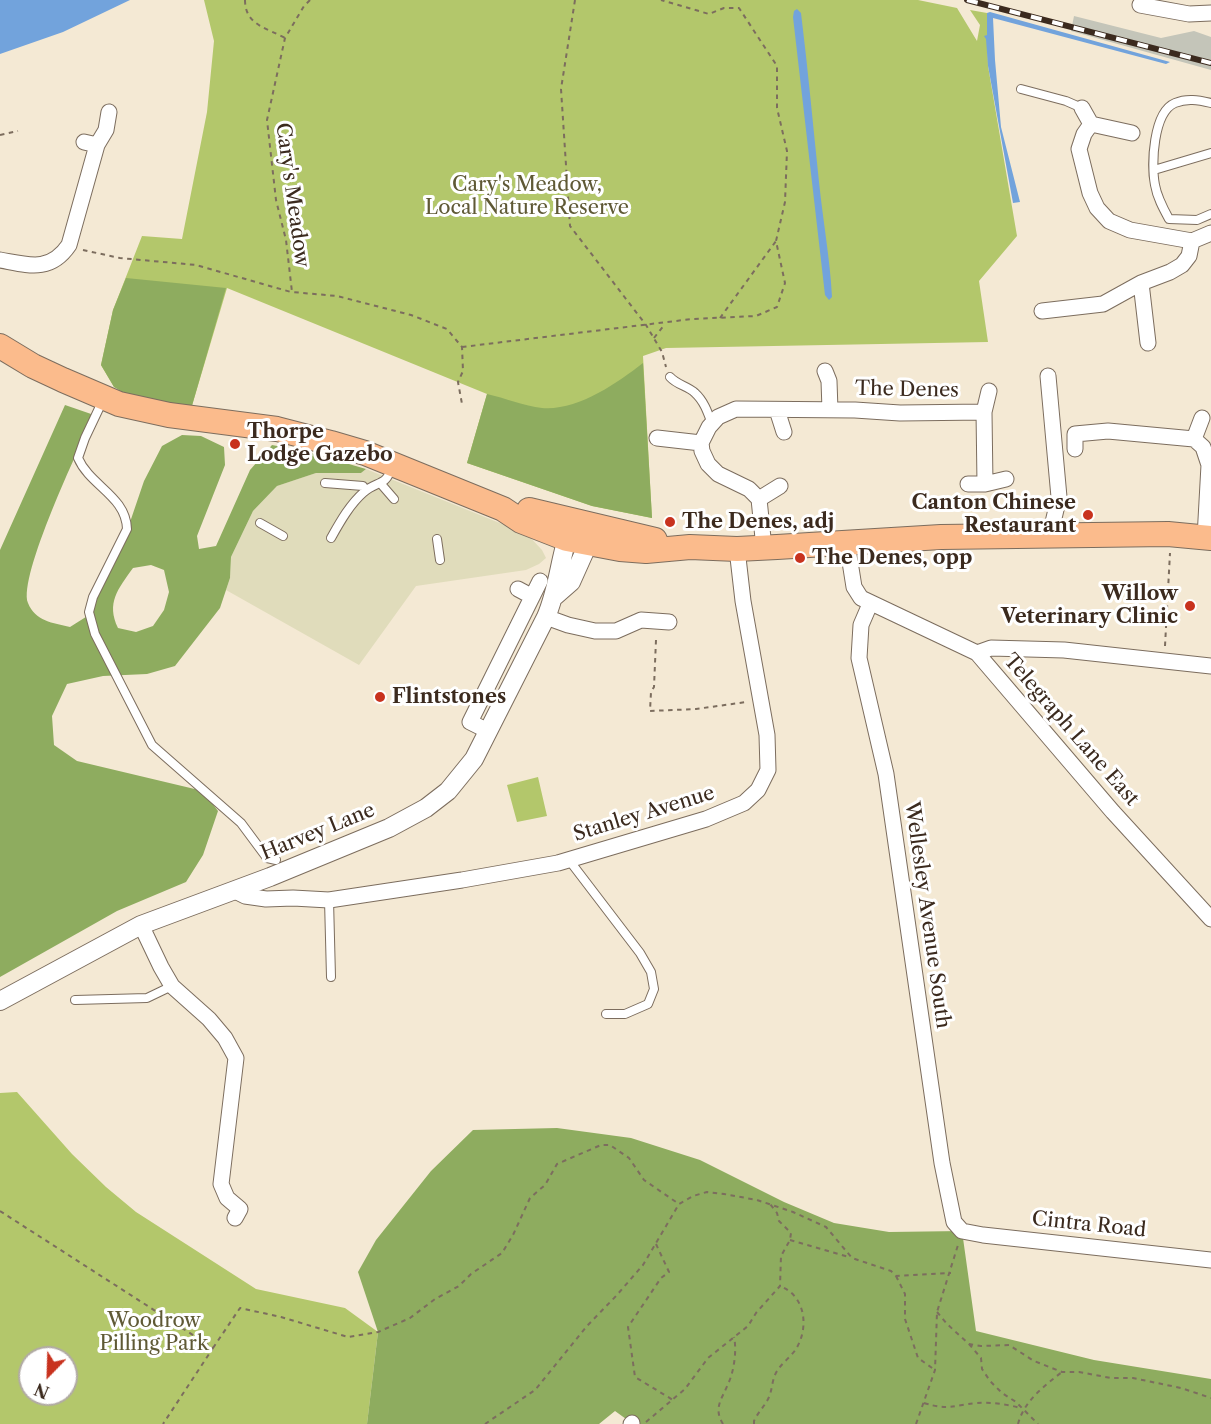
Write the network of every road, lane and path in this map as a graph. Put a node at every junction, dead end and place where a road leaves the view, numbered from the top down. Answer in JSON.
{"nodes":[{"id":1,"x":245,"y":0,"type":"edge"},
{"id":2,"x":310,"y":0,"type":"edge"},
{"id":3,"x":575,"y":0,"type":"edge"},
{"id":4,"x":662,"y":0,"type":"edge"},
{"id":5,"x":1140,"y":5,"type":"dead end"},
{"id":6,"x":1211,"y":13,"type":"edge"},
{"id":7,"x":285,"y":39,"type":"junction"},
{"id":8,"x":1021,"y":89,"type":"dead end"},
{"id":9,"x":1211,"y":103,"type":"edge"},
{"id":10,"x":1082,"y":108,"type":"joint"},
{"id":11,"x":109,"y":112,"type":"dead end"},
{"id":12,"x":1091,"y":124,"type":"junction"},
{"id":13,"x":18,"y":131,"type":"dead end"},
{"id":14,"x":1132,"y":133,"type":"dead end"},
{"id":15,"x":0,"y":135,"type":"edge"},
{"id":16,"x":1211,"y":153,"type":"edge"},
{"id":17,"x":1154,"y":170,"type":"junction"},
{"id":18,"x":1211,"y":214,"type":"edge"},
{"id":19,"x":1211,"y":233,"type":"edge"},
{"id":20,"x":776,"y":241,"type":"junction"},
{"id":21,"x":1192,"y":241,"type":"junction"},
{"id":22,"x":69,"y":245,"type":"junction"},
{"id":23,"x":0,"y":260,"type":"edge"},
{"id":24,"x":1141,"y":283,"type":"junction"},
{"id":25,"x":292,"y":292,"type":"junction"},
{"id":26,"x":1042,"y":311,"type":"dead end"},
{"id":27,"x":720,"y":318,"type":"junction"},
{"id":28,"x":666,"y":322,"type":"junction"},
{"id":29,"x":646,"y":325,"type":"junction"},
{"id":30,"x":654,"y":338,"type":"junction"},
{"id":31,"x":1148,"y":343,"type":"dead end"},
{"id":32,"x":0,"y":346,"type":"edge"},
{"id":33,"x":462,"y":347,"type":"junction"},
{"id":34,"x":825,"y":371,"type":"dead end"},
{"id":35,"x":1048,"y":376,"type":"dead end"},
{"id":36,"x":670,"y":377,"type":"joint"},
{"id":37,"x":989,"y":391,"type":"dead end"},
{"id":38,"x":104,"y":398,"type":"junction"},
{"id":39,"x":462,"y":404,"type":"dead end"},
{"id":40,"x":777,"y":410,"type":"junction"},
{"id":41,"x":830,"y":410,"type":"junction"},
{"id":42,"x":984,"y":412,"type":"junction"},
{"id":43,"x":1202,"y":418,"type":"dead end"},
{"id":44,"x":712,"y":424,"type":"junction"},
{"id":45,"x":784,"y":432,"type":"dead end"},
{"id":46,"x":657,"y":438,"type":"dead end"},
{"id":47,"x":1194,"y":439,"type":"junction"},
{"id":48,"x":701,"y":443,"type":"junction"},
{"id":49,"x":1075,"y":449,"type":"dead end"},
{"id":50,"x":386,"y":474,"type":"junction"},
{"id":51,"x":1006,"y":479,"type":"dead end"},
{"id":52,"x":325,"y":483,"type":"dead end"},
{"id":53,"x":969,"y":484,"type":"dead end"},
{"id":54,"x":985,"y":484,"type":"junction"},
{"id":55,"x":780,"y":486,"type":"dead end"},
{"id":56,"x":365,"y":490,"type":"junction"},
{"id":57,"x":394,"y":499,"type":"dead end"},
{"id":58,"x":759,"y":499,"type":"junction"},
{"id":59,"x":260,"y":523,"type":"dead end"},
{"id":60,"x":580,"y":532,"type":"junction"},
{"id":61,"x":1050,"y":535,"type":"junction"},
{"id":62,"x":283,"y":536,"type":"dead end"},
{"id":63,"x":331,"y":538,"type":"dead end"},
{"id":64,"x":1208,"y":538,"type":"edge"},
{"id":65,"x":437,"y":539,"type":"dead end"},
{"id":66,"x":847,"y":543,"type":"junction"},
{"id":67,"x":1171,"y":544,"type":"dead end"},
{"id":68,"x":764,"y":548,"type":"junction"},
{"id":69,"x":736,"y":549,"type":"junction"},
{"id":70,"x":440,"y":560,"type":"dead end"},
{"id":71,"x":540,"y":581,"type":"dead end"},
{"id":72,"x":870,"y":604,"type":"junction"},
{"id":73,"x":546,"y":617,"type":"junction"},
{"id":74,"x":669,"y":622,"type":"dead end"},
{"id":75,"x":656,"y":640,"type":"dead end"},
{"id":76,"x":977,"y":653,"type":"junction"},
{"id":77,"x":1164,"y":661,"type":"junction"},
{"id":78,"x":1211,"y":666,"type":"edge"},
{"id":79,"x":761,"y":699,"type":"junction"},
{"id":80,"x":488,"y":731,"type":"junction"},
{"id":81,"x":569,"y":860,"type":"junction"},
{"id":82,"x":273,"y":868,"type":"junction"},
{"id":83,"x":233,"y":890,"type":"junction"},
{"id":84,"x":292,"y":898,"type":"junction"},
{"id":85,"x":329,"y":900,"type":"junction"},
{"id":86,"x":1208,"y":911,"type":"edge"},
{"id":87,"x":141,"y":925,"type":"junction"},
{"id":88,"x":331,"y":977,"type":"dead end"},
{"id":89,"x":172,"y":986,"type":"junction"},
{"id":90,"x":0,"y":1000,"type":"edge"},
{"id":91,"x":75,"y":1000,"type":"dead end"},
{"id":92,"x":606,"y":1014,"type":"dead end"},
{"id":93,"x":679,"y":1204,"type":"junction"},
{"id":94,"x":770,"y":1204,"type":"junction"},
{"id":95,"x":240,"y":1208,"type":"dead end"},
{"id":96,"x":0,"y":1211,"type":"edge"},
{"id":97,"x":962,"y":1231,"type":"junction"},
{"id":98,"x":790,"y":1240,"type":"junction"},
{"id":99,"x":656,"y":1244,"type":"junction"},
{"id":100,"x":852,"y":1258,"type":"junction"},
{"id":101,"x":1211,"y":1260,"type":"edge"},
{"id":102,"x":951,"y":1273,"type":"junction"},
{"id":103,"x":896,"y":1276,"type":"junction"},
{"id":104,"x":780,"y":1286,"type":"junction"},
{"id":105,"x":937,"y":1312,"type":"junction"},
{"id":106,"x":734,"y":1337,"type":"junction"},
{"id":107,"x":969,"y":1344,"type":"junction"},
{"id":108,"x":213,"y":1348,"type":"junction"},
{"id":109,"x":935,"y":1370,"type":"junction"},
{"id":110,"x":1062,"y":1372,"type":"junction"},
{"id":111,"x":1211,"y":1398,"type":"edge"},
{"id":112,"x":673,"y":1400,"type":"junction"},
{"id":113,"x":924,"y":1403,"type":"junction"},
{"id":114,"x":1023,"y":1409,"type":"junction"},
{"id":115,"x":163,"y":1424,"type":"edge"},
{"id":116,"x":486,"y":1424,"type":"edge"},
{"id":117,"x":636,"y":1424,"type":"edge"},
{"id":118,"x":723,"y":1424,"type":"edge"},
{"id":119,"x":754,"y":1424,"type":"edge"},
{"id":120,"x":916,"y":1424,"type":"edge"},
{"id":121,"x":1018,"y":1424,"type":"edge"},
{"id":122,"x":1038,"y":1424,"type":"edge"}],
"edges":[{"from":1,"to":7,"type":"path"},
{"from":2,"to":7,"type":"path","name":"Cary's Meadow"},
{"from":3,"to":29,"type":"path"},
{"from":4,"to":20,"type":"path"},
{"from":5,"to":6,"type":"street"},
{"from":7,"to":25,"type":"path","name":"Cary's Meadow"},
{"from":8,"to":10,"type":"lane"},
{"from":9,"to":17,"type":"lane"},
{"from":10,"to":12,"type":"street"},
{"from":11,"to":22,"type":"street"},
{"from":12,"to":14,"type":"street"},
{"from":12,"to":21,"type":"street"},
{"from":13,"to":15,"type":"path"},
{"from":16,"to":17,"type":"lane"},
{"from":17,"to":18,"type":"lane"},
{"from":19,"to":21,"type":"street"},
{"from":20,"to":27,"type":"path"},
{"from":20,"to":27,"type":"path"},
{"from":21,"to":24,"type":"street"},
{"from":22,"to":23,"type":"street"},
{"from":22,"to":25,"type":"path"},
{"from":24,"to":26,"type":"street"},
{"from":24,"to":31,"type":"street"},
{"from":25,"to":33,"type":"path","name":"Cary's Meadow"},
{"from":27,"to":28,"type":"path"},
{"from":28,"to":29,"type":"path"},
{"from":28,"to":30,"type":"path"},
{"from":29,"to":30,"type":"path"},
{"from":29,"to":33,"type":"path"},
{"from":30,"to":36,"type":"path"},
{"from":32,"to":38,"type":"main road"},
{"from":33,"to":39,"type":"path"},
{"from":34,"to":41,"type":"street","name":"The Denes"},
{"from":35,"to":61,"type":"street"},
{"from":36,"to":44,"type":"lane"},
{"from":37,"to":42,"type":"street","name":"The Denes"},
{"from":38,"to":50,"type":"main road"},
{"from":38,"to":82,"type":"lane"},
{"from":40,"to":41,"type":"street","name":"The Denes"},
{"from":40,"to":44,"type":"street","name":"The Denes"},
{"from":40,"to":45,"type":"street"},
{"from":41,"to":42,"type":"street","name":"The Denes"},
{"from":42,"to":54,"type":"street","name":"The Denes"},
{"from":43,"to":47,"type":"street"},
{"from":44,"to":48,"type":"street","name":"The Denes"},
{"from":46,"to":48,"type":"street"},
{"from":47,"to":49,"type":"street"},
{"from":47,"to":64,"type":"street"},
{"from":48,"to":58,"type":"street"},
{"from":50,"to":56,"type":"lane"},
{"from":50,"to":57,"type":"lane"},
{"from":50,"to":60,"type":"main road"},
{"from":51,"to":54,"type":"street"},
{"from":52,"to":56,"type":"lane"},
{"from":53,"to":54,"type":"street"},
{"from":55,"to":58,"type":"street"},
{"from":56,"to":63,"type":"lane"},
{"from":58,"to":68,"type":"street"},
{"from":59,"to":62,"type":"lane"},
{"from":60,"to":69,"type":"main road"},
{"from":60,"to":73,"type":"street","name":"Harvey Lane"},
{"from":61,"to":64,"type":"main road"},
{"from":61,"to":66,"type":"main road"},
{"from":65,"to":70,"type":"lane"},
{"from":66,"to":68,"type":"main road"},
{"from":66,"to":72,"type":"street","name":"Telegraph Lane East"},
{"from":67,"to":77,"type":"path"},
{"from":68,"to":69,"type":"main road"},
{"from":69,"to":79,"type":"street","name":"Stanley Avenue"},
{"from":71,"to":80,"type":"street"},
{"from":72,"to":76,"type":"street","name":"Telegraph Lane East"},
{"from":72,"to":97,"type":"street","name":"Wellesley Avenue South"},
{"from":73,"to":74,"type":"street"},
{"from":73,"to":80,"type":"street","name":"Harvey Lane"},
{"from":75,"to":79,"type":"path"},
{"from":76,"to":77,"type":"street"},
{"from":76,"to":86,"type":"street","name":"Telegraph Lane East"},
{"from":77,"to":78,"type":"street"},
{"from":79,"to":81,"type":"street","name":"Stanley Avenue"},
{"from":80,"to":82,"type":"street","name":"Harvey Lane"},
{"from":81,"to":85,"type":"street","name":"Stanley Avenue"},
{"from":81,"to":92,"type":"lane"},
{"from":82,"to":83,"type":"street","name":"Harvey Lane"},
{"from":82,"to":84,"type":"street"},
{"from":83,"to":84,"type":"street","name":"Stanley Avenue"},
{"from":83,"to":87,"type":"street","name":"Harvey Lane"},
{"from":84,"to":85,"type":"street","name":"Stanley Avenue"},
{"from":85,"to":88,"type":"lane"},
{"from":87,"to":89,"type":"street"},
{"from":87,"to":90,"type":"street","name":"Harvey Lane"},
{"from":89,"to":91,"type":"lane"},
{"from":89,"to":95,"type":"street"},
{"from":93,"to":94,"type":"path"},
{"from":93,"to":99,"type":"path"},
{"from":93,"to":108,"type":"path"},
{"from":94,"to":98,"type":"path"},
{"from":94,"to":100,"type":"path"},
{"from":96,"to":108,"type":"path"},
{"from":97,"to":101,"type":"street","name":"Cintra Road"},
{"from":97,"to":102,"type":"path"},
{"from":98,"to":100,"type":"path"},
{"from":98,"to":104,"type":"path"},
{"from":99,"to":112,"type":"path"},
{"from":99,"to":116,"type":"path"},
{"from":100,"to":103,"type":"path"},
{"from":102,"to":103,"type":"path"},
{"from":102,"to":105,"type":"path"},
{"from":103,"to":109,"type":"path"},
{"from":104,"to":106,"type":"path"},
{"from":104,"to":119,"type":"path"},
{"from":105,"to":107,"type":"path"},
{"from":105,"to":109,"type":"path"},
{"from":106,"to":112,"type":"path"},
{"from":106,"to":118,"type":"path"},
{"from":107,"to":110,"type":"path"},
{"from":107,"to":114,"type":"path"},
{"from":108,"to":115,"type":"path"},
{"from":109,"to":113,"type":"path"},
{"from":110,"to":111,"type":"path"},
{"from":110,"to":114,"type":"path"},
{"from":112,"to":117,"type":"path"},
{"from":113,"to":114,"type":"path"},
{"from":113,"to":120,"type":"path"},
{"from":114,"to":121,"type":"path"},
{"from":114,"to":122,"type":"path"}]}
